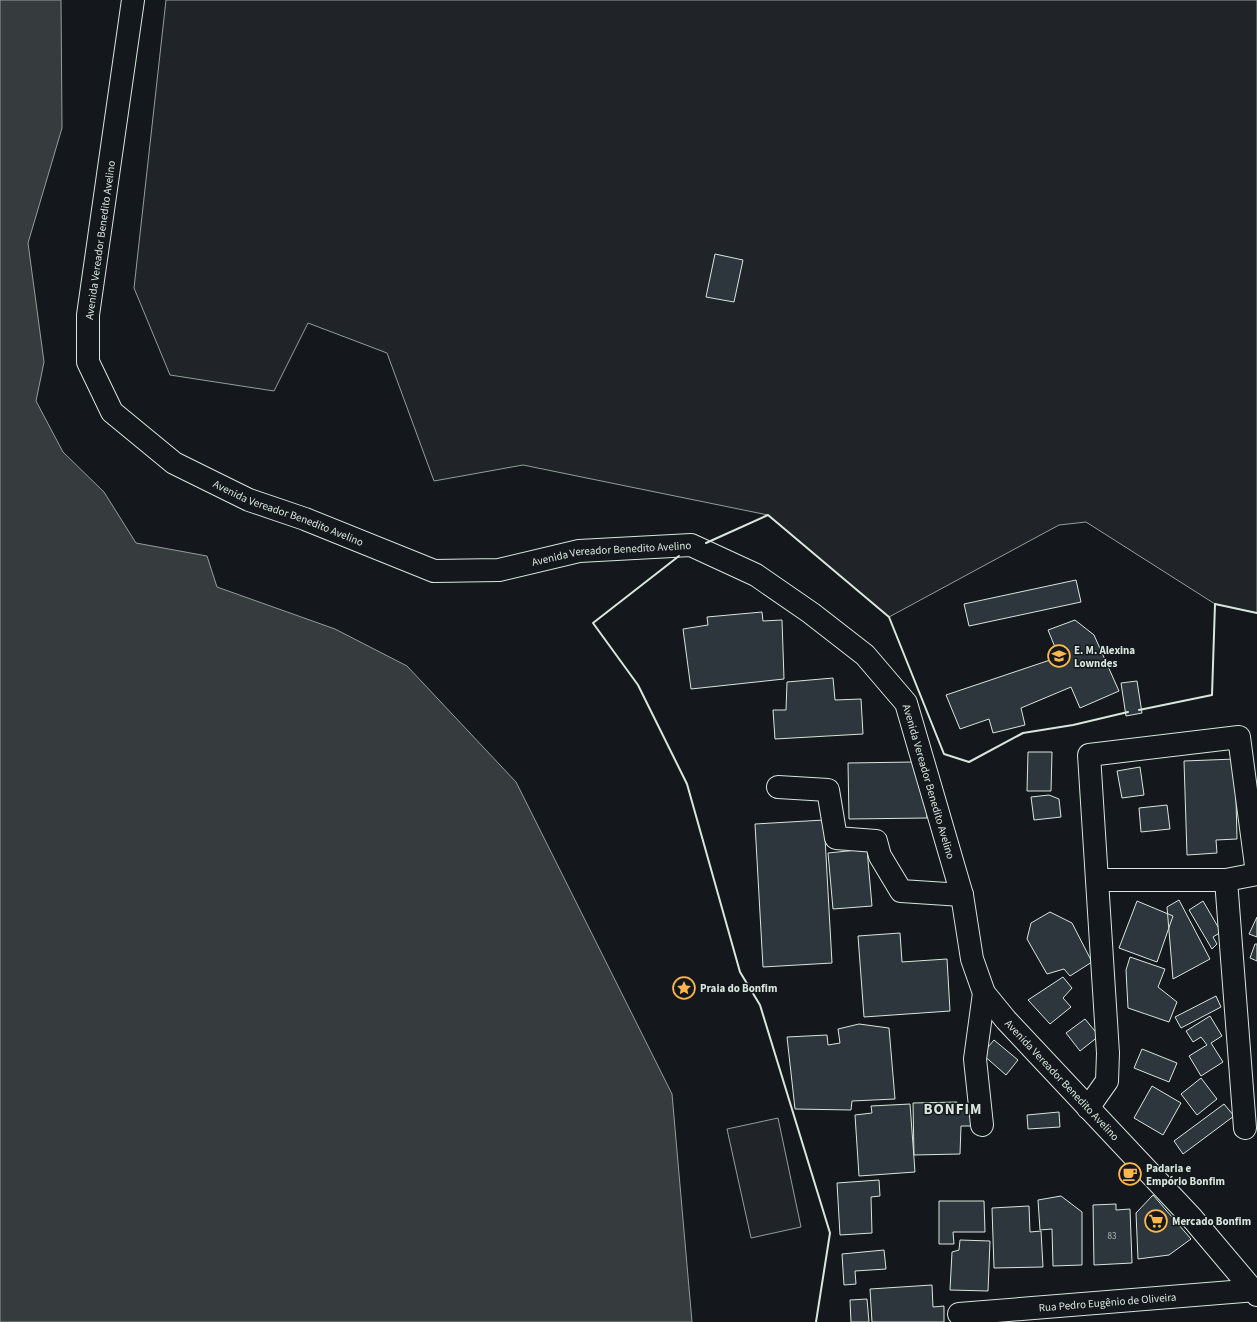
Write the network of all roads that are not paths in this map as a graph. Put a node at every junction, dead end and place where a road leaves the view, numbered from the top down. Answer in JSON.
{"nodes":[{"id":1,"x":133,"y":0,"type":"edge"},
{"id":2,"x":778,"y":787,"type":"dead end"},
{"id":3,"x":1257,"y":873,"type":"edge"},
{"id":4,"x":1098,"y":880,"type":"junction"},
{"id":5,"x":1226,"y":880,"type":"junction"},
{"id":6,"x":962,"y":895,"type":"junction"},
{"id":7,"x":984,"y":992,"type":"junction"},
{"id":8,"x":1088,"y":1108,"type":"junction"},
{"id":9,"x":982,"y":1125,"type":"dead end"},
{"id":10,"x":1245,"y":1128,"type":"dead end"},
{"id":11,"x":1256,"y":1292,"type":"edge"},
{"id":12,"x":959,"y":1314,"type":"dead end"}],
"edges":[{"from":1,"to":6,"type":"main road","name":"Avenida Vereador Benedito Avelino"},
{"from":2,"to":6,"type":"main road"},
{"from":3,"to":4,"type":"main road"},
{"from":3,"to":5,"type":"main road"},
{"from":4,"to":5,"type":"main road"},
{"from":4,"to":8,"type":"main road"},
{"from":5,"to":10,"type":"main road"},
{"from":6,"to":7,"type":"main road","name":"Avenida Vereador Benedito Avelino"},
{"from":7,"to":8,"type":"main road","name":"Avenida Vereador Benedito Avelino"},
{"from":7,"to":9,"type":"main road"},
{"from":8,"to":11,"type":"main road","name":"Avenida Vereador Benedito Avelino"},
{"from":11,"to":12,"type":"main road","name":"Rua Pedro Eugênio de Oliveira"}]}
